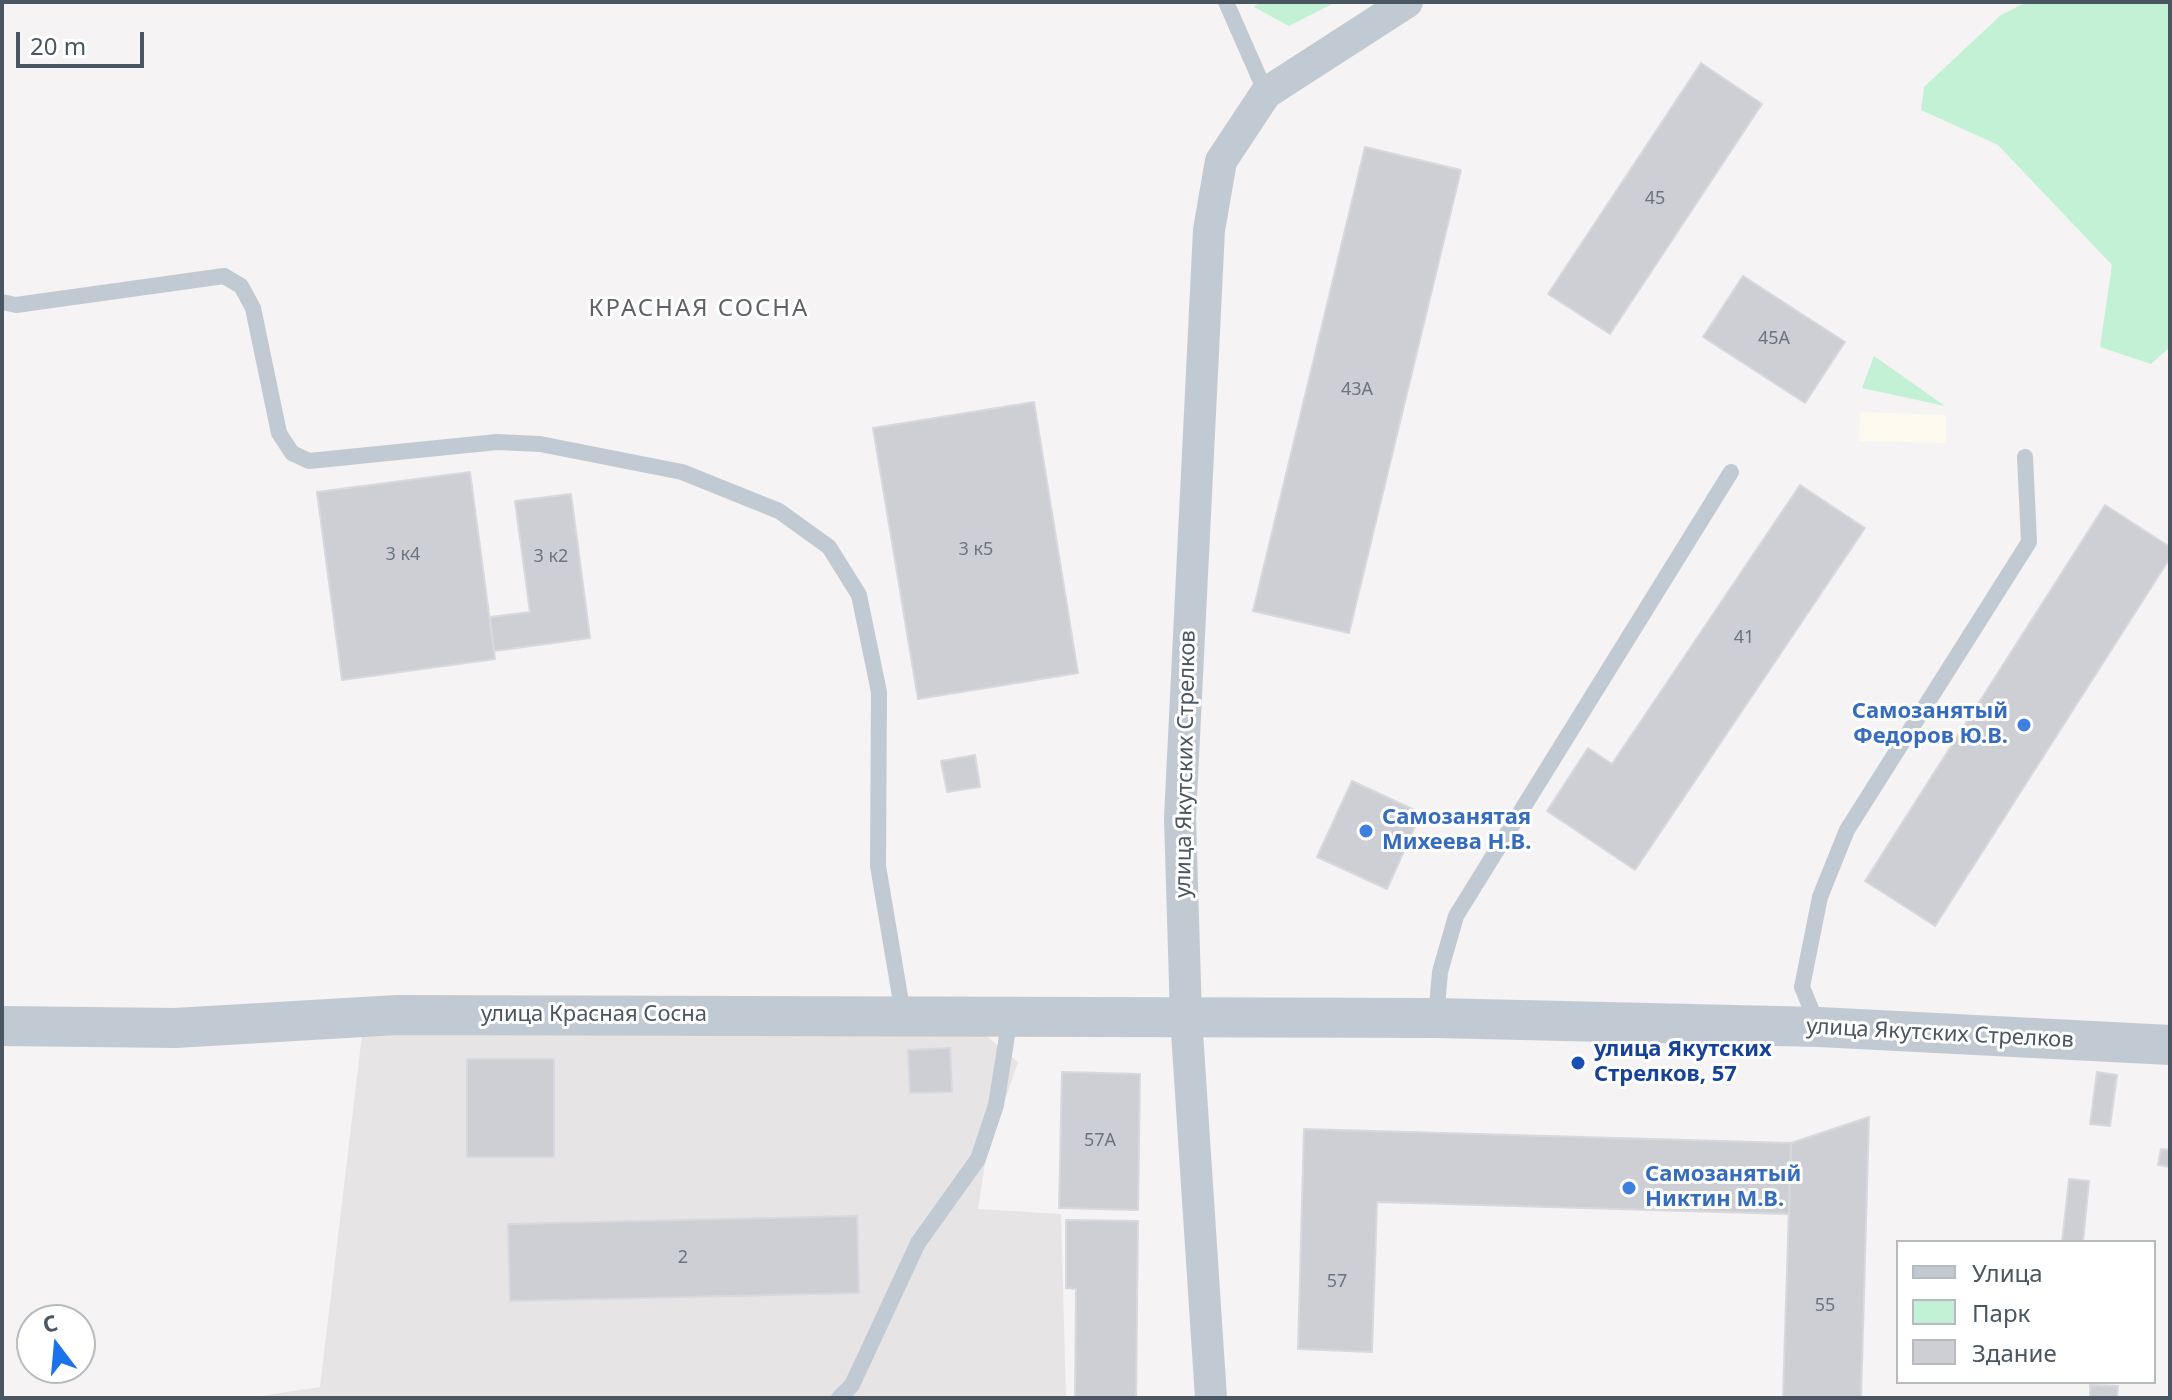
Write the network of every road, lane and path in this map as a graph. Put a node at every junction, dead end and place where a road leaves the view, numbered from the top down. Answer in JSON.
{"nodes":[{"id":1,"x":1226,"y":2,"type":"edge"},
{"id":2,"x":1407,"y":2,"type":"edge"},
{"id":3,"x":1266,"y":93,"type":"junction"},
{"id":4,"x":2,"y":302,"type":"edge"},
{"id":5,"x":2025,"y":457,"type":"dead end"},
{"id":6,"x":1731,"y":472,"type":"dead end"},
{"id":7,"x":903,"y":1014,"type":"junction"},
{"id":8,"x":1010,"y":1017,"type":"junction"},
{"id":9,"x":1186,"y":1017,"type":"junction"},
{"id":10,"x":1436,"y":1018,"type":"junction"},
{"id":11,"x":2,"y":1026,"type":"edge"},
{"id":12,"x":1819,"y":1027,"type":"junction"},
{"id":13,"x":2170,"y":1045,"type":"edge"},
{"id":14,"x":839,"y":1398,"type":"edge"},
{"id":15,"x":1211,"y":1398,"type":"edge"}],
"edges":[{"from":1,"to":3,"type":"lane"},
{"from":2,"to":3,"type":"street","name":"улица Якутских Стрелков"},
{"from":3,"to":9,"type":"street","name":"улица Якутских Стрелков"},
{"from":4,"to":7,"type":"lane"},
{"from":5,"to":12,"type":"lane"},
{"from":6,"to":10,"type":"lane"},
{"from":7,"to":8,"type":"street","name":"улица Красная Сосна"},
{"from":7,"to":11,"type":"street","name":"улица Красная Сосна"},
{"from":8,"to":9,"type":"street","name":"улица Красная Сосна"},
{"from":8,"to":14,"type":"lane"},
{"from":9,"to":10,"type":"street","name":"улица Якутских Стрелков"},
{"from":9,"to":15,"type":"street"},
{"from":10,"to":12,"type":"street","name":"улица Якутских Стрелков"},
{"from":12,"to":13,"type":"street","name":"улица Якутских Стрелков"}]}
